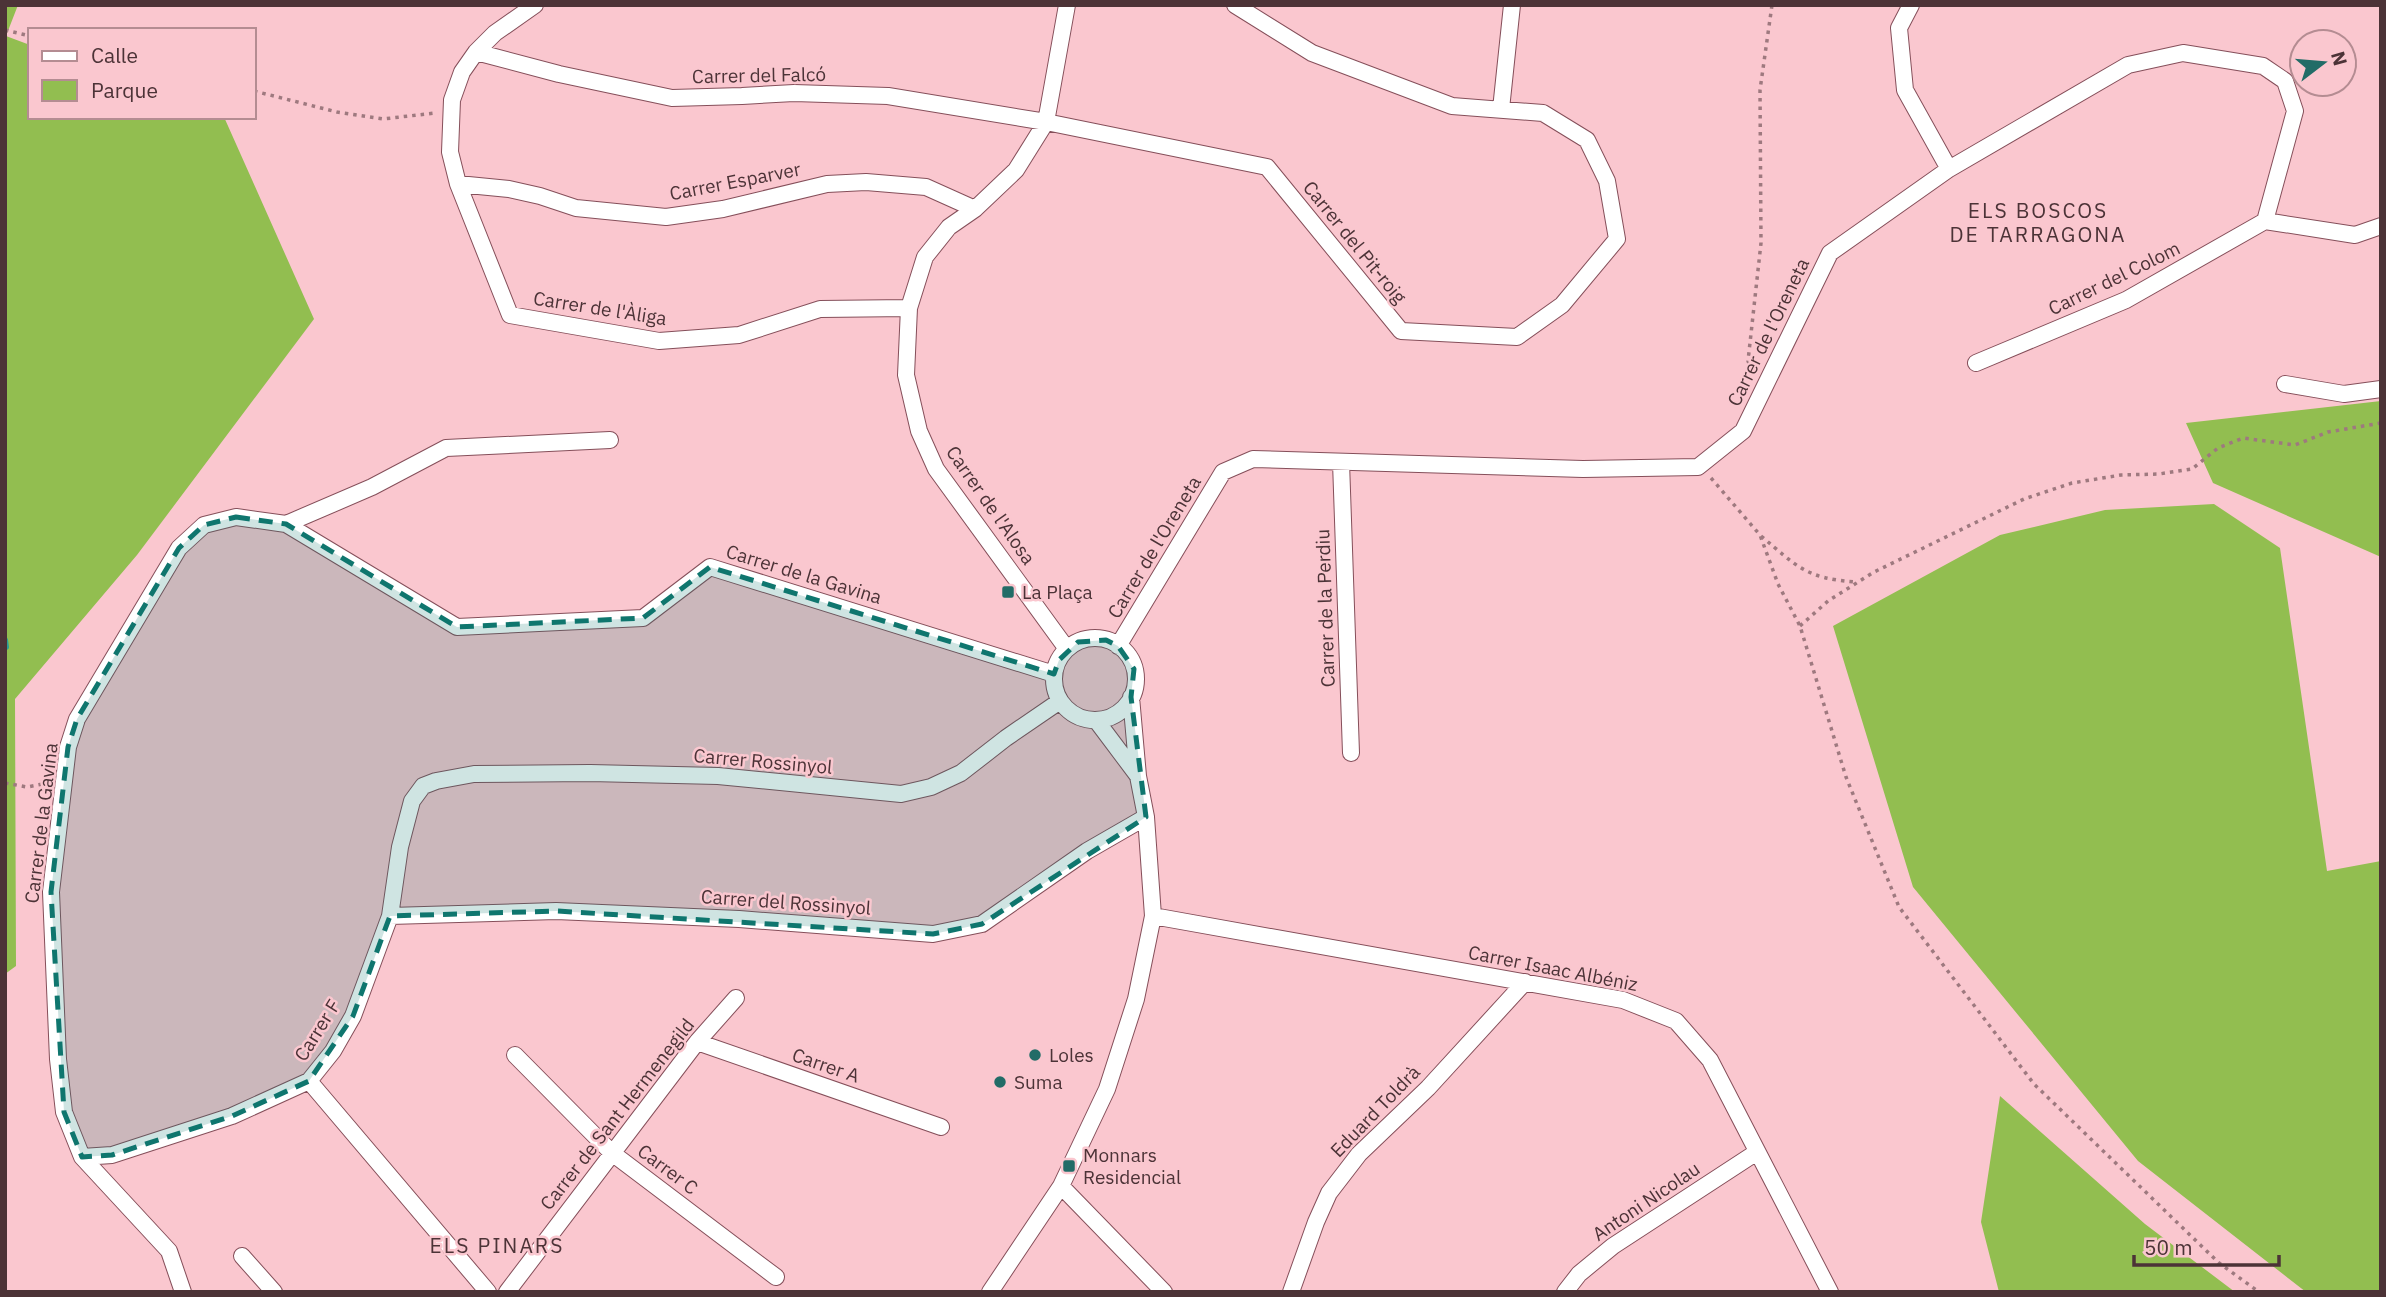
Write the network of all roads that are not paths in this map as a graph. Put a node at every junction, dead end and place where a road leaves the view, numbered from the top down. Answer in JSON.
{"nodes":[{"id":1,"x":535,"y":5,"type":"edge"},
{"id":2,"x":1067,"y":5,"type":"edge"},
{"id":3,"x":1235,"y":5,"type":"edge"},
{"id":4,"x":1512,"y":5,"type":"edge"},
{"id":5,"x":1911,"y":5,"type":"edge"},
{"id":6,"x":476,"y":52,"type":"junction"},
{"id":7,"x":1501,"y":109,"type":"junction"},
{"id":8,"x":1046,"y":122,"type":"junction"},
{"id":9,"x":1949,"y":169,"type":"junction"},
{"id":10,"x":458,"y":184,"type":"junction"},
{"id":11,"x":975,"y":209,"type":"junction"},
{"id":12,"x":2264,"y":221,"type":"junction"},
{"id":13,"x":2381,"y":226,"type":"edge"},
{"id":14,"x":909,"y":308,"type":"junction"},
{"id":15,"x":1976,"y":363,"type":"dead end"},
{"id":16,"x":2285,"y":384,"type":"dead end"},
{"id":17,"x":2381,"y":389,"type":"edge"},
{"id":18,"x":610,"y":440,"type":"dead end"},
{"id":19,"x":1341,"y":462,"type":"junction"},
{"id":20,"x":286,"y":524,"type":"junction"},
{"id":21,"x":1118,"y":646,"type":"junction"},
{"id":22,"x":1067,"y":649,"type":"junction"},
{"id":23,"x":1054,"y":674,"type":"junction"},
{"id":24,"x":1132,"y":697,"type":"junction"},
{"id":25,"x":1060,"y":701,"type":"junction"},
{"id":26,"x":1096,"y":720,"type":"junction"},
{"id":27,"x":1351,"y":753,"type":"dead end"},
{"id":28,"x":1138,"y":776,"type":"junction"},
{"id":29,"x":436,"y":781,"type":"joint"},
{"id":30,"x":1146,"y":817,"type":"junction"},
{"id":31,"x":390,"y":916,"type":"junction"},
{"id":32,"x":1153,"y":916,"type":"junction"},
{"id":33,"x":1525,"y":982,"type":"junction"},
{"id":34,"x":736,"y":998,"type":"dead end"},
{"id":35,"x":697,"y":1042,"type":"junction"},
{"id":36,"x":515,"y":1055,"type":"dead end"},
{"id":37,"x":309,"y":1081,"type":"junction"},
{"id":38,"x":941,"y":1127,"type":"dead end"},
{"id":39,"x":1757,"y":1152,"type":"junction"},
{"id":40,"x":612,"y":1153,"type":"junction"},
{"id":41,"x":82,"y":1157,"type":"junction"},
{"id":42,"x":1061,"y":1186,"type":"junction"},
{"id":43,"x":242,"y":1256,"type":"dead end"},
{"id":44,"x":776,"y":1277,"type":"dead end"},
{"id":45,"x":183,"y":1292,"type":"edge"},
{"id":46,"x":274,"y":1292,"type":"edge"},
{"id":47,"x":488,"y":1292,"type":"edge"},
{"id":48,"x":507,"y":1292,"type":"edge"},
{"id":49,"x":990,"y":1292,"type":"edge"},
{"id":50,"x":1164,"y":1292,"type":"edge"},
{"id":51,"x":1291,"y":1292,"type":"edge"},
{"id":52,"x":1565,"y":1292,"type":"edge"},
{"id":53,"x":1830,"y":1292,"type":"edge"}],
"edges":[{"from":1,"to":6,"type":"street","name":"Carrer de l'Àliga"},
{"from":2,"to":8,"type":"street","name":"Carrer de l'Alosa"},
{"from":3,"to":7,"type":"street","name":"Carrer del Pit-roig"},
{"from":4,"to":7,"type":"street"},
{"from":5,"to":9,"type":"street"},
{"from":6,"to":8,"type":"street","name":"Carrer del Falcó"},
{"from":6,"to":10,"type":"street","name":"Carrer de l'Àliga"},
{"from":7,"to":8,"type":"street","name":"Carrer del Pit-roig"},
{"from":8,"to":11,"type":"street","name":"Carrer de l'Alosa"},
{"from":9,"to":12,"type":"street","name":"Carrer de l'Oreneta"},
{"from":9,"to":19,"type":"street","name":"Carrer de l'Oreneta"},
{"from":10,"to":11,"type":"street","name":"Carrer Esparver"},
{"from":10,"to":14,"type":"street","name":"Carrer de l'Àliga"},
{"from":11,"to":14,"type":"street","name":"Carrer de l'Alosa"},
{"from":12,"to":13,"type":"street"},
{"from":12,"to":15,"type":"street","name":"Carrer del Colom"},
{"from":14,"to":22,"type":"street","name":"Carrer de l'Alosa"},
{"from":16,"to":17,"type":"street"},
{"from":18,"to":20,"type":"street"},
{"from":19,"to":21,"type":"street","name":"Carrer de l'Oreneta"},
{"from":19,"to":27,"type":"street","name":"Carrer de la Perdiu"},
{"from":20,"to":23,"type":"street","name":"Carrer de la Gavina"},
{"from":20,"to":41,"type":"street","name":"Carrer de la Gavina"},
{"from":21,"to":22,"type":"street"},
{"from":21,"to":24,"type":"street"},
{"from":22,"to":23,"type":"street"},
{"from":23,"to":25,"type":"street"},
{"from":24,"to":26,"type":"street"},
{"from":24,"to":28,"type":"street"},
{"from":25,"to":26,"type":"street"},
{"from":25,"to":29,"type":"street","name":"Carrer Rossinyol"},
{"from":26,"to":28,"type":"street"},
{"from":28,"to":30,"type":"street"},
{"from":29,"to":31,"type":"street","name":"Carrer F"},
{"from":30,"to":31,"type":"street","name":"Carrer del Rossinyol"},
{"from":30,"to":32,"type":"street"},
{"from":31,"to":37,"type":"street","name":"Carrer F"},
{"from":32,"to":33,"type":"street","name":"Carrer Isaac Albéniz"},
{"from":32,"to":42,"type":"street"},
{"from":33,"to":39,"type":"street","name":"Carrer Isaac Albéniz"},
{"from":33,"to":51,"type":"street","name":"Eduard Toldrà"},
{"from":34,"to":35,"type":"street","name":"Carrer de Sant Hermenegild"},
{"from":35,"to":38,"type":"street","name":"Carrer A"},
{"from":35,"to":40,"type":"street","name":"Carrer de Sant Hermenegild"},
{"from":36,"to":40,"type":"street","name":"Carrer C"},
{"from":37,"to":41,"type":"street","name":"Carrer F"},
{"from":37,"to":47,"type":"street"},
{"from":39,"to":52,"type":"street","name":"Antoni Nicolau"},
{"from":39,"to":53,"type":"street","name":"Carrer Isaac Albéniz"},
{"from":40,"to":44,"type":"street","name":"Carrer C"},
{"from":40,"to":48,"type":"street","name":"Carrer de Sant Hermenegild"},
{"from":41,"to":45,"type":"street","name":"Carrer de la Gavina"},
{"from":42,"to":49,"type":"street"},
{"from":42,"to":50,"type":"street"},
{"from":43,"to":46,"type":"street"}]}
